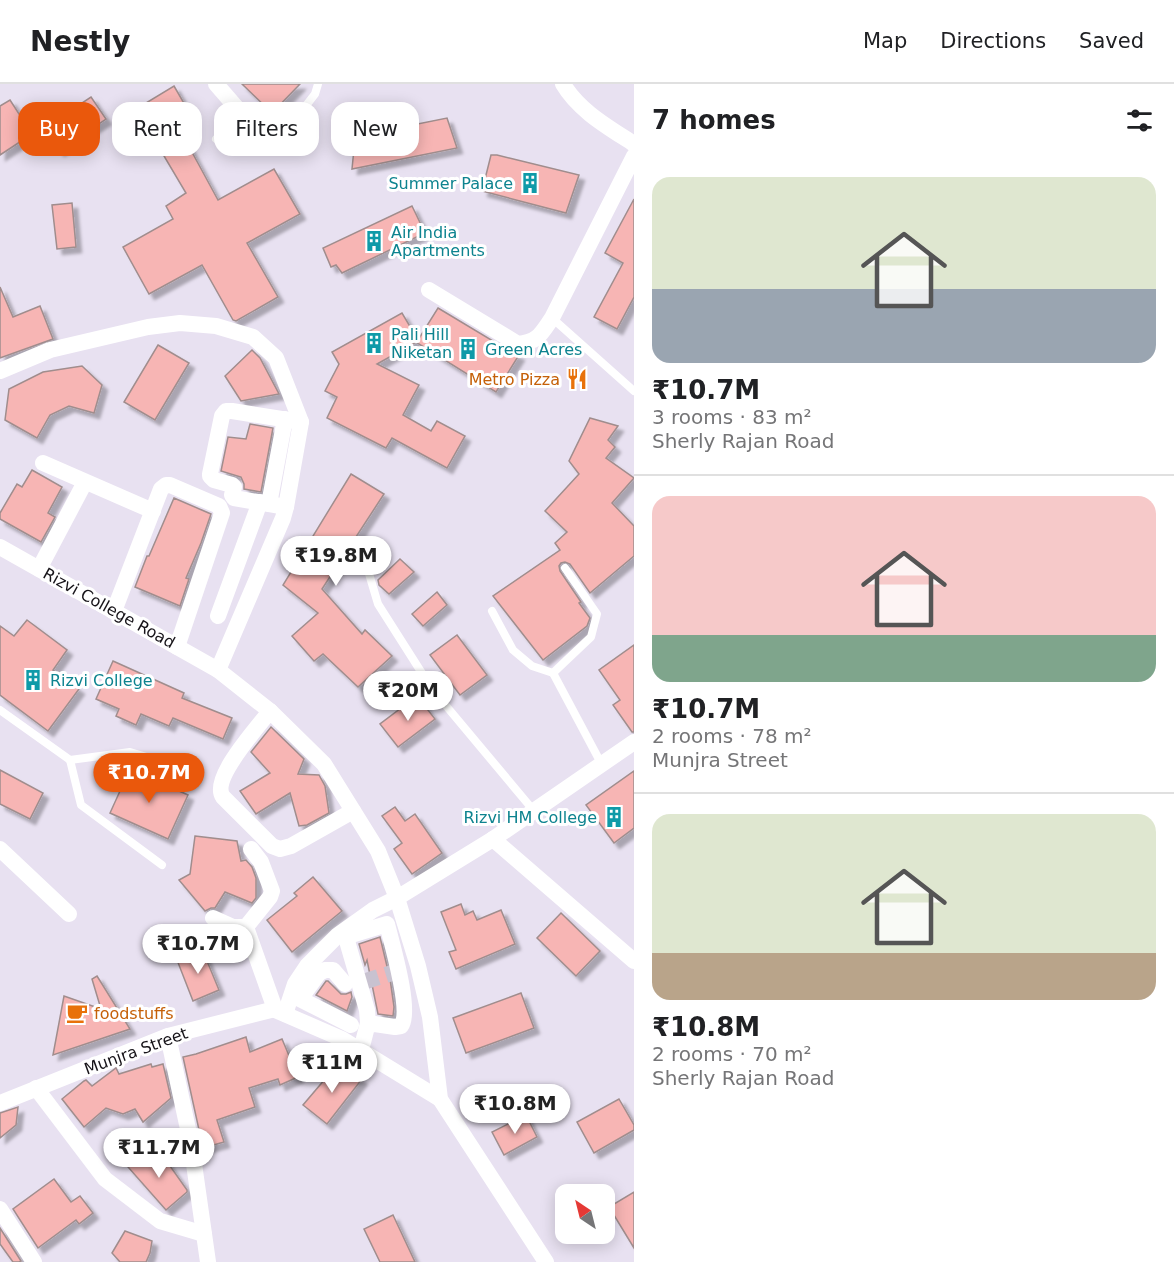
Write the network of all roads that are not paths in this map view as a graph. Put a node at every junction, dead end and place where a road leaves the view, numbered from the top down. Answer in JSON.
{"nodes":[{"id":1,"x":216,"y":84,"type":"edge"},
{"id":2,"x":318,"y":84,"type":"edge"},
{"id":3,"x":563,"y":84,"type":"edge"},
{"id":4,"x":232,"y":102,"type":"edge"},
{"id":5,"x":309,"y":102,"type":"edge"},
{"id":6,"x":634,"y":144,"type":"edge"},
{"id":7,"x":634,"y":156,"type":"edge"},
{"id":8,"x":429,"y":290,"type":"dead end"},
{"id":9,"x":552,"y":318,"type":"junction"},
{"id":10,"x":0,"y":371,"type":"edge"},
{"id":11,"x":634,"y":391,"type":"edge"},
{"id":12,"x":293,"y":421,"type":"junction"},
{"id":13,"x":43,"y":463,"type":"dead end"},
{"id":14,"x":86,"y":482,"type":"junction"},
{"id":15,"x":272,"y":505,"type":"junction"},
{"id":16,"x":153,"y":511,"type":"junction"},
{"id":17,"x":0,"y":547,"type":"edge"},
{"id":18,"x":367,"y":567,"type":"dead end"},
{"id":19,"x":565,"y":568,"type":"dead end"},
{"id":20,"x":39,"y":569,"type":"junction"},
{"id":21,"x":114,"y":611,"type":"junction"},
{"id":22,"x":492,"y":611,"type":"dead end"},
{"id":23,"x":218,"y":616,"type":"dead end"},
{"id":24,"x":177,"y":647,"type":"junction"},
{"id":25,"x":218,"y":670,"type":"junction"},
{"id":26,"x":553,"y":673,"type":"junction"},
{"id":27,"x":0,"y":710,"type":"edge"},
{"id":28,"x":270,"y":711,"type":"junction"},
{"id":29,"x":634,"y":742,"type":"edge"},
{"id":30,"x":150,"y":758,"type":"dead end"},
{"id":31,"x":70,"y":760,"type":"junction"},
{"id":32,"x":602,"y":765,"type":"junction"},
{"id":33,"x":353,"y":811,"type":"junction"},
{"id":34,"x":534,"y":811,"type":"junction"},
{"id":35,"x":493,"y":839,"type":"junction"},
{"id":36,"x":0,"y":849,"type":"edge"},
{"id":37,"x":251,"y":849,"type":"dead end"},
{"id":38,"x":162,"y":865,"type":"dead end"},
{"id":39,"x":397,"y":898,"type":"junction"},
{"id":40,"x":69,"y":914,"type":"dead end"},
{"id":41,"x":213,"y":918,"type":"dead end"},
{"id":42,"x":404,"y":918,"type":"junction"},
{"id":43,"x":387,"y":924,"type":"junction"},
{"id":44,"x":246,"y":927,"type":"junction"},
{"id":45,"x":634,"y":961,"type":"edge"},
{"id":46,"x":418,"y":966,"type":"junction"},
{"id":47,"x":396,"y":972,"type":"junction"},
{"id":48,"x":356,"y":983,"type":"junction"},
{"id":49,"x":283,"y":1002,"type":"junction"},
{"id":50,"x":430,"y":1017,"type":"junction"},
{"id":51,"x":405,"y":1020,"type":"junction"},
{"id":52,"x":354,"y":1025,"type":"junction"},
{"id":53,"x":168,"y":1036,"type":"junction"},
{"id":54,"x":361,"y":1050,"type":"junction"},
{"id":55,"x":36,"y":1088,"type":"junction"},
{"id":56,"x":440,"y":1099,"type":"junction"},
{"id":57,"x":0,"y":1103,"type":"edge"},
{"id":58,"x":0,"y":1209,"type":"edge"},
{"id":59,"x":204,"y":1234,"type":"junction"},
{"id":60,"x":34,"y":1262,"type":"edge"},
{"id":61,"x":208,"y":1262,"type":"edge"},
{"id":62,"x":546,"y":1262,"type":"edge"}],
"edges":[{"from":1,"to":4,"type":"street"},
{"from":2,"to":5,"type":"lane"},
{"from":3,"to":6,"type":"street"},
{"from":7,"to":9,"type":"street"},
{"from":8,"to":9,"type":"street"},
{"from":9,"to":11,"type":"lane"},
{"from":10,"to":12,"type":"street"},
{"from":12,"to":15,"type":"street"},
{"from":12,"to":15,"type":"street"},
{"from":13,"to":14,"type":"street"},
{"from":14,"to":16,"type":"street"},
{"from":14,"to":20,"type":"street"},
{"from":15,"to":23,"type":"street"},
{"from":15,"to":25,"type":"street"},
{"from":16,"to":21,"type":"street"},
{"from":16,"to":24,"type":"street"},
{"from":17,"to":20,"type":"street","name":"Rizvi College Road"},
{"from":18,"to":34,"type":"lane"},
{"from":19,"to":26,"type":"lane"},
{"from":20,"to":21,"type":"street","name":"Rizvi College Road"},
{"from":21,"to":24,"type":"street","name":"Rizvi College Road"},
{"from":22,"to":26,"type":"lane"},
{"from":24,"to":25,"type":"street","name":"Rizvi College Road"},
{"from":25,"to":28,"type":"street","name":"Rizvi College Road"},
{"from":26,"to":32,"type":"lane"},
{"from":27,"to":31,"type":"lane"},
{"from":28,"to":33,"type":"street","name":"Rizvi College Road"},
{"from":28,"to":33,"type":"street"},
{"from":29,"to":32,"type":"street"},
{"from":30,"to":31,"type":"lane"},
{"from":31,"to":38,"type":"lane"},
{"from":32,"to":34,"type":"street"},
{"from":33,"to":39,"type":"street","name":"Rizvi College Road"},
{"from":34,"to":35,"type":"street"},
{"from":35,"to":39,"type":"street"},
{"from":35,"to":45,"type":"street"},
{"from":36,"to":40,"type":"street"},
{"from":37,"to":44,"type":"street"},
{"from":39,"to":42,"type":"street","name":"Rizvi College Road"},
{"from":39,"to":49,"type":"street"},
{"from":41,"to":44,"type":"street"},
{"from":42,"to":43,"type":"street"},
{"from":42,"to":46,"type":"street","name":"Rizvi College Road"},
{"from":43,"to":47,"type":"street"},
{"from":43,"to":48,"type":"street"},
{"from":44,"to":49,"type":"street"},
{"from":46,"to":47,"type":"street"},
{"from":46,"to":50,"type":"street","name":"Rizvi College Road"},
{"from":47,"to":51,"type":"street"},
{"from":48,"to":49,"type":"street"},
{"from":48,"to":52,"type":"street"},
{"from":49,"to":52,"type":"street"},
{"from":49,"to":53,"type":"street","name":"Munjra Street"},
{"from":50,"to":51,"type":"street"},
{"from":50,"to":56,"type":"street","name":"Rizvi College Road"},
{"from":51,"to":52,"type":"street"},
{"from":52,"to":54,"type":"street"},
{"from":52,"to":54,"type":"street"},
{"from":53,"to":55,"type":"street","name":"Munjra Street"},
{"from":53,"to":59,"type":"street"},
{"from":54,"to":56,"type":"street"},
{"from":55,"to":57,"type":"street","name":"Munjra Street"},
{"from":55,"to":59,"type":"street"},
{"from":56,"to":62,"type":"street"},
{"from":58,"to":60,"type":"street"},
{"from":59,"to":61,"type":"street"}]}
